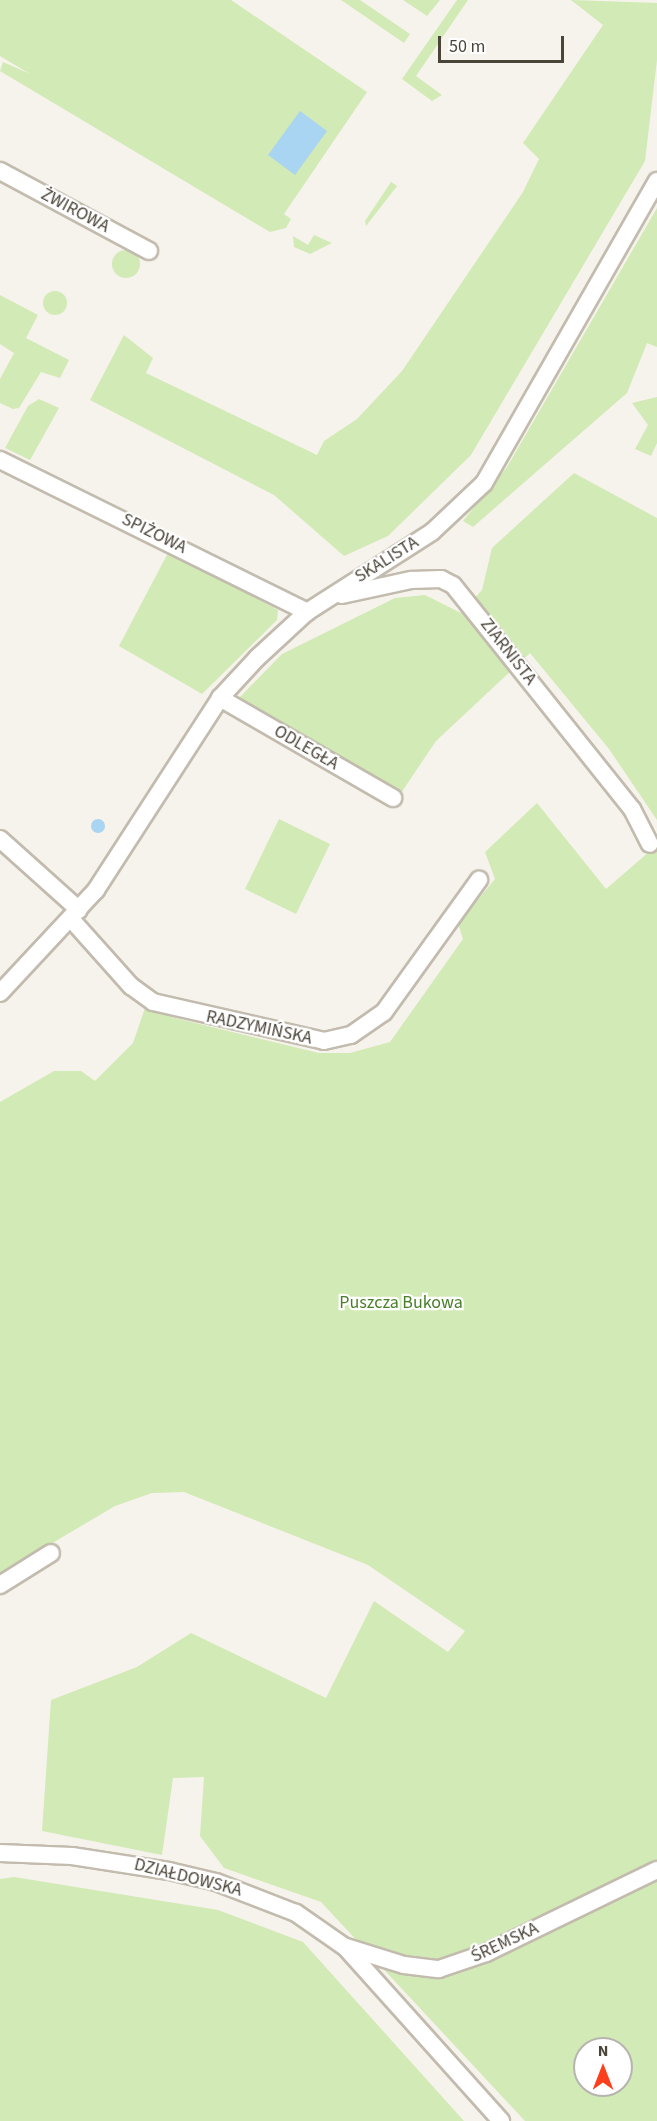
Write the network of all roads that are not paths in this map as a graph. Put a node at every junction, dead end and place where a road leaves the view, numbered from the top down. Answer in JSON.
{"nodes":[{"id":1,"x":0,"y":171,"type":"edge"},
{"id":2,"x":657,"y":181,"type":"edge"},
{"id":3,"x":149,"y":251,"type":"dead end"},
{"id":4,"x":0,"y":460,"type":"edge"},
{"id":5,"x":307,"y":612,"type":"junction"},
{"id":6,"x":220,"y":698,"type":"junction"},
{"id":7,"x":393,"y":798,"type":"dead end"},
{"id":8,"x":0,"y":839,"type":"edge"},
{"id":9,"x":650,"y":843,"type":"dead end"},
{"id":10,"x":479,"y":880,"type":"dead end"},
{"id":11,"x":75,"y":914,"type":"junction"},
{"id":12,"x":0,"y":993,"type":"edge"},
{"id":13,"x":51,"y":1553,"type":"dead end"},
{"id":14,"x":0,"y":1586,"type":"edge"},
{"id":15,"x":0,"y":1853,"type":"edge"},
{"id":16,"x":657,"y":1870,"type":"edge"},
{"id":17,"x":345,"y":1947,"type":"junction"},
{"id":18,"x":501,"y":2121,"type":"edge"}],
"edges":[{"from":1,"to":3,"type":"street","name":"ŻWIROWA"},
{"from":2,"to":5,"type":"street","name":"SKALISTA"},
{"from":4,"to":5,"type":"street","name":"SPIŻOWA"},
{"from":5,"to":6,"type":"street","name":"SKALISTA"},
{"from":5,"to":9,"type":"street","name":"ZIARNISTA"},
{"from":6,"to":7,"type":"street","name":"ODLEGŁA"},
{"from":6,"to":11,"type":"street","name":"SKALISTA"},
{"from":8,"to":11,"type":"street","name":"RADZYMIŃSKA"},
{"from":10,"to":11,"type":"street","name":"RADZYMIŃSKA"},
{"from":11,"to":12,"type":"street","name":"SKALISTA"},
{"from":13,"to":14,"type":"street"},
{"from":15,"to":17,"type":"street","name":"DZIAŁDOWSKA"},
{"from":16,"to":17,"type":"street","name":"ŚREMSKA"},
{"from":17,"to":18,"type":"street","name":"DZIAŁDOWSKA"}]}
